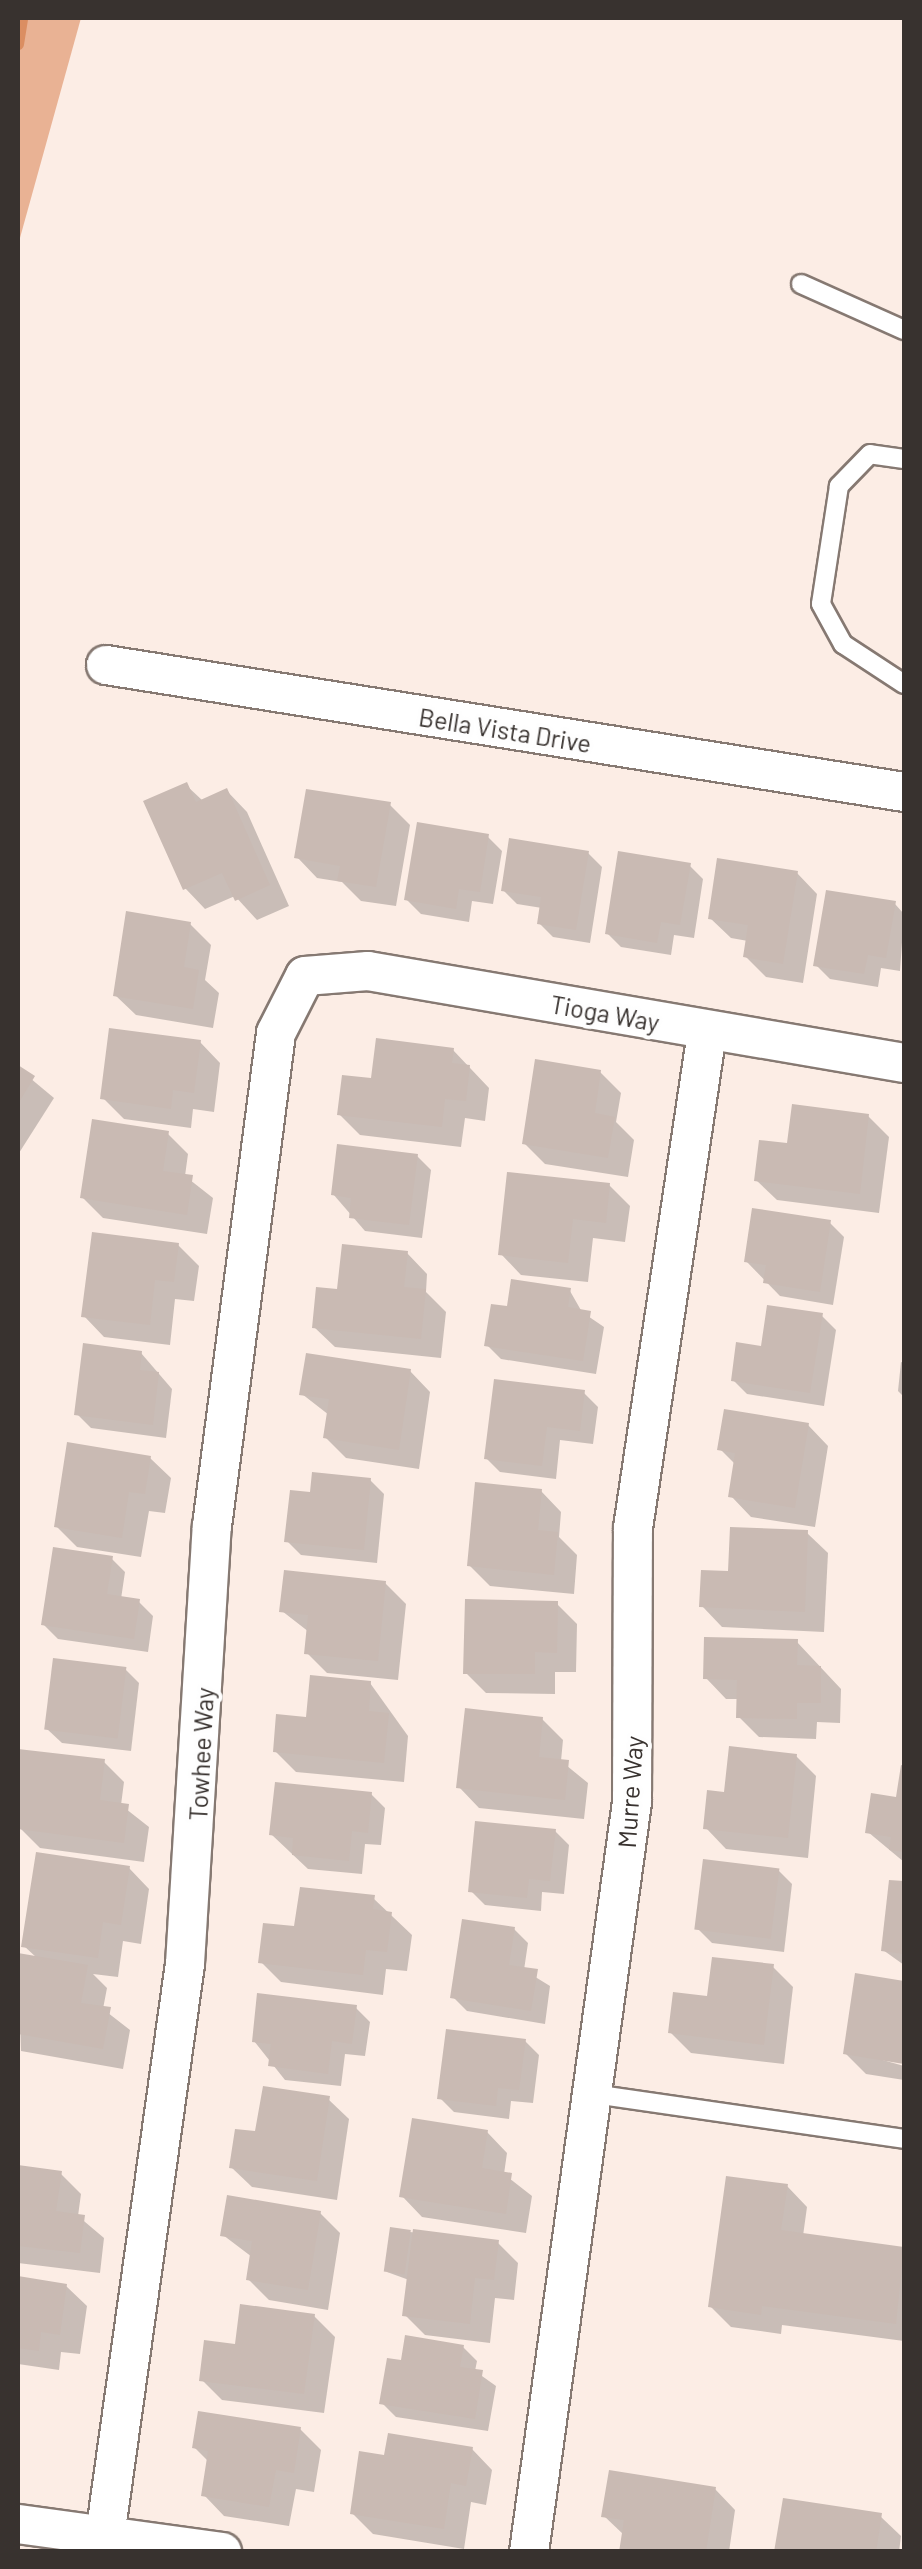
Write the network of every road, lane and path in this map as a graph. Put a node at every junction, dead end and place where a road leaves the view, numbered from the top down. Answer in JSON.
{"nodes":[{"id":1,"x":802,"y":284,"type":"dead end"},
{"id":2,"x":904,"y":330,"type":"edge"},
{"id":3,"x":904,"y":459,"type":"edge"},
{"id":4,"x":106,"y":665,"type":"dead end"},
{"id":5,"x":904,"y":684,"type":"edge"},
{"id":6,"x":904,"y":792,"type":"edge"},
{"id":7,"x":305,"y":976,"type":"joint"},
{"id":8,"x":707,"y":1032,"type":"junction"},
{"id":9,"x":904,"y":1063,"type":"edge"},
{"id":10,"x":593,"y":2094,"type":"junction"},
{"id":11,"x":904,"y":2139,"type":"edge"},
{"id":12,"x":18,"y":2524,"type":"edge"},
{"id":13,"x":105,"y":2536,"type":"junction"},
{"id":14,"x":222,"y":2552,"type":"edge"},
{"id":15,"x":529,"y":2552,"type":"edge"}],
"edges":[{"from":1,"to":2,"type":"lane"},
{"from":3,"to":5,"type":"lane"},
{"from":4,"to":6,"type":"street","name":"Bella Vista Drive"},
{"from":7,"to":8,"type":"street","name":"Tioga Way"},
{"from":7,"to":13,"type":"street","name":"Towhee Way"},
{"from":8,"to":9,"type":"street","name":"Tioga Way"},
{"from":8,"to":10,"type":"street","name":"Murre Way"},
{"from":10,"to":11,"type":"lane"},
{"from":10,"to":15,"type":"street","name":"Murre Way"},
{"from":12,"to":13,"type":"street"},
{"from":13,"to":14,"type":"street"}]}
